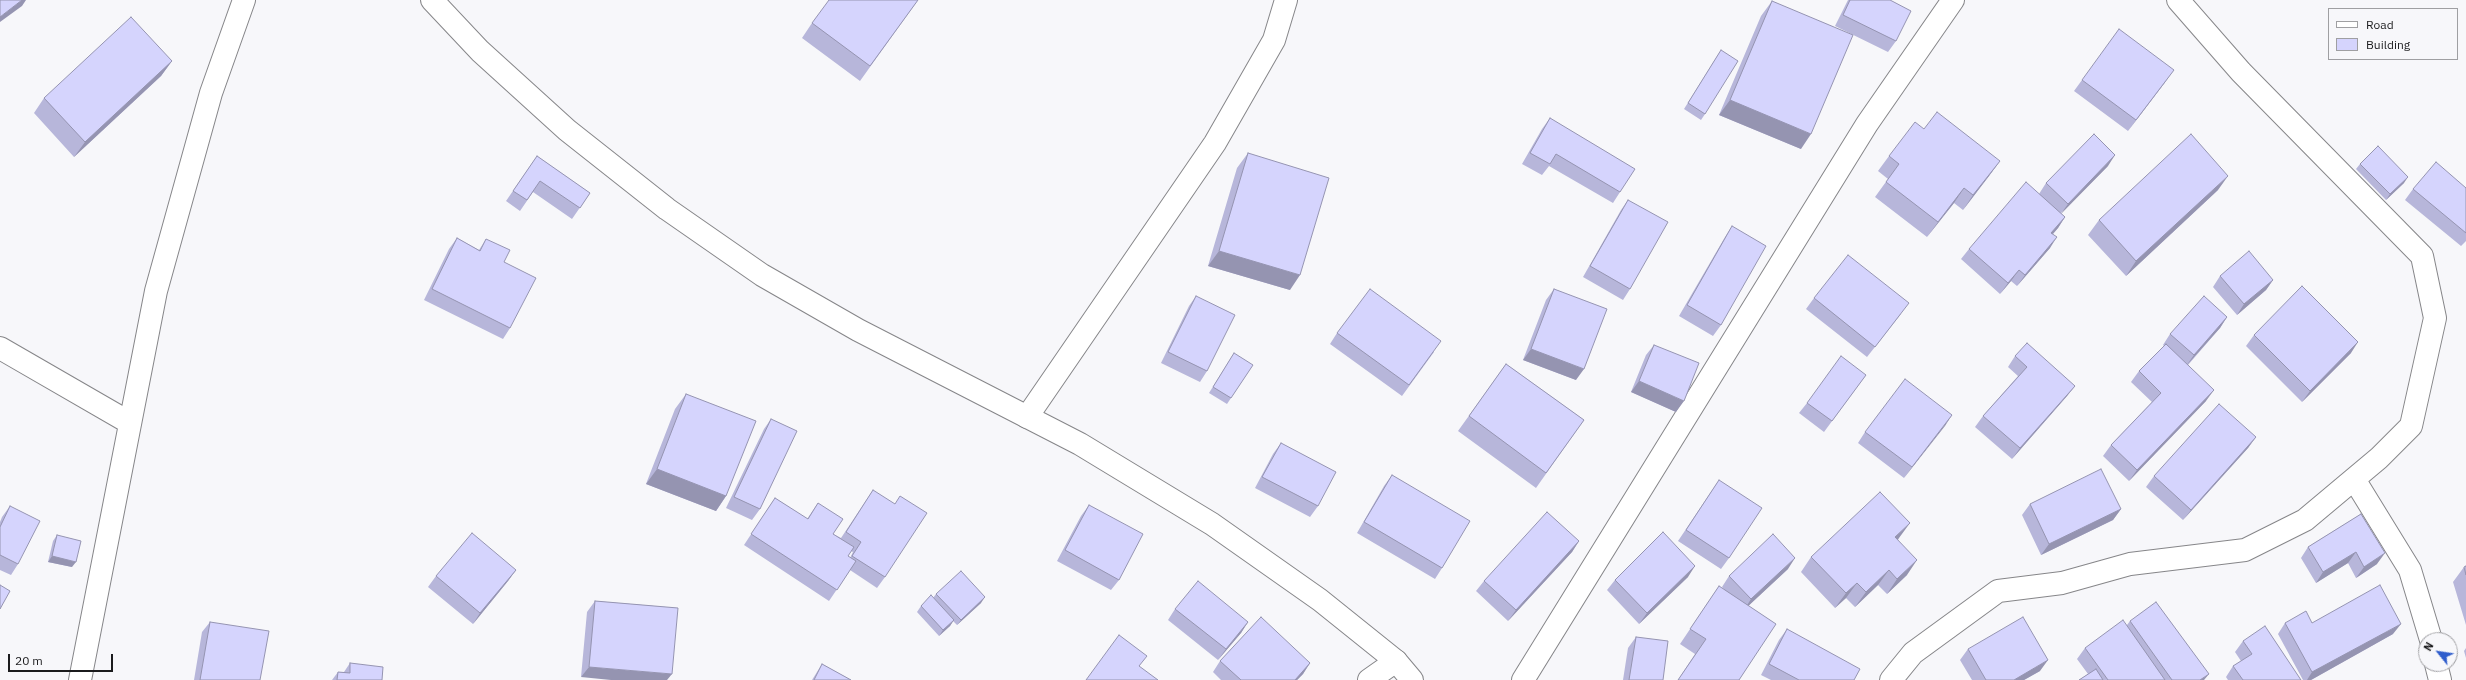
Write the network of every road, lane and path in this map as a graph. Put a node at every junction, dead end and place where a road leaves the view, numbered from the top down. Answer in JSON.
{"nodes":[{"id":1,"x":244,"y":0,"type":"edge"},
{"id":2,"x":432,"y":0,"type":"edge"},
{"id":3,"x":1286,"y":0,"type":"edge"},
{"id":4,"x":1953,"y":0,"type":"edge"},
{"id":5,"x":2178,"y":0,"type":"edge"},
{"id":6,"x":0,"y":348,"type":"edge"},
{"id":7,"x":1027,"y":416,"type":"junction"},
{"id":8,"x":130,"y":423,"type":"junction"},
{"id":9,"x":2354,"y":479,"type":"junction"},
{"id":10,"x":2429,"y":632,"type":"edge"},
{"id":11,"x":1396,"y":661,"type":"junction"},
{"id":12,"x":80,"y":680,"type":"edge"},
{"id":13,"x":1369,"y":680,"type":"edge"},
{"id":14,"x":1412,"y":680,"type":"edge"},
{"id":15,"x":1523,"y":680,"type":"edge"},
{"id":16,"x":1891,"y":680,"type":"edge"}],
"edges":[{"from":1,"to":8,"type":"street"},
{"from":2,"to":7,"type":"street"},
{"from":3,"to":7,"type":"street"},
{"from":4,"to":15,"type":"street"},
{"from":5,"to":9,"type":"street"},
{"from":6,"to":8,"type":"street"},
{"from":7,"to":11,"type":"street"},
{"from":8,"to":12,"type":"street"},
{"from":9,"to":10,"type":"street"},
{"from":9,"to":16,"type":"street"},
{"from":11,"to":13,"type":"street"},
{"from":11,"to":14,"type":"street"}]}
